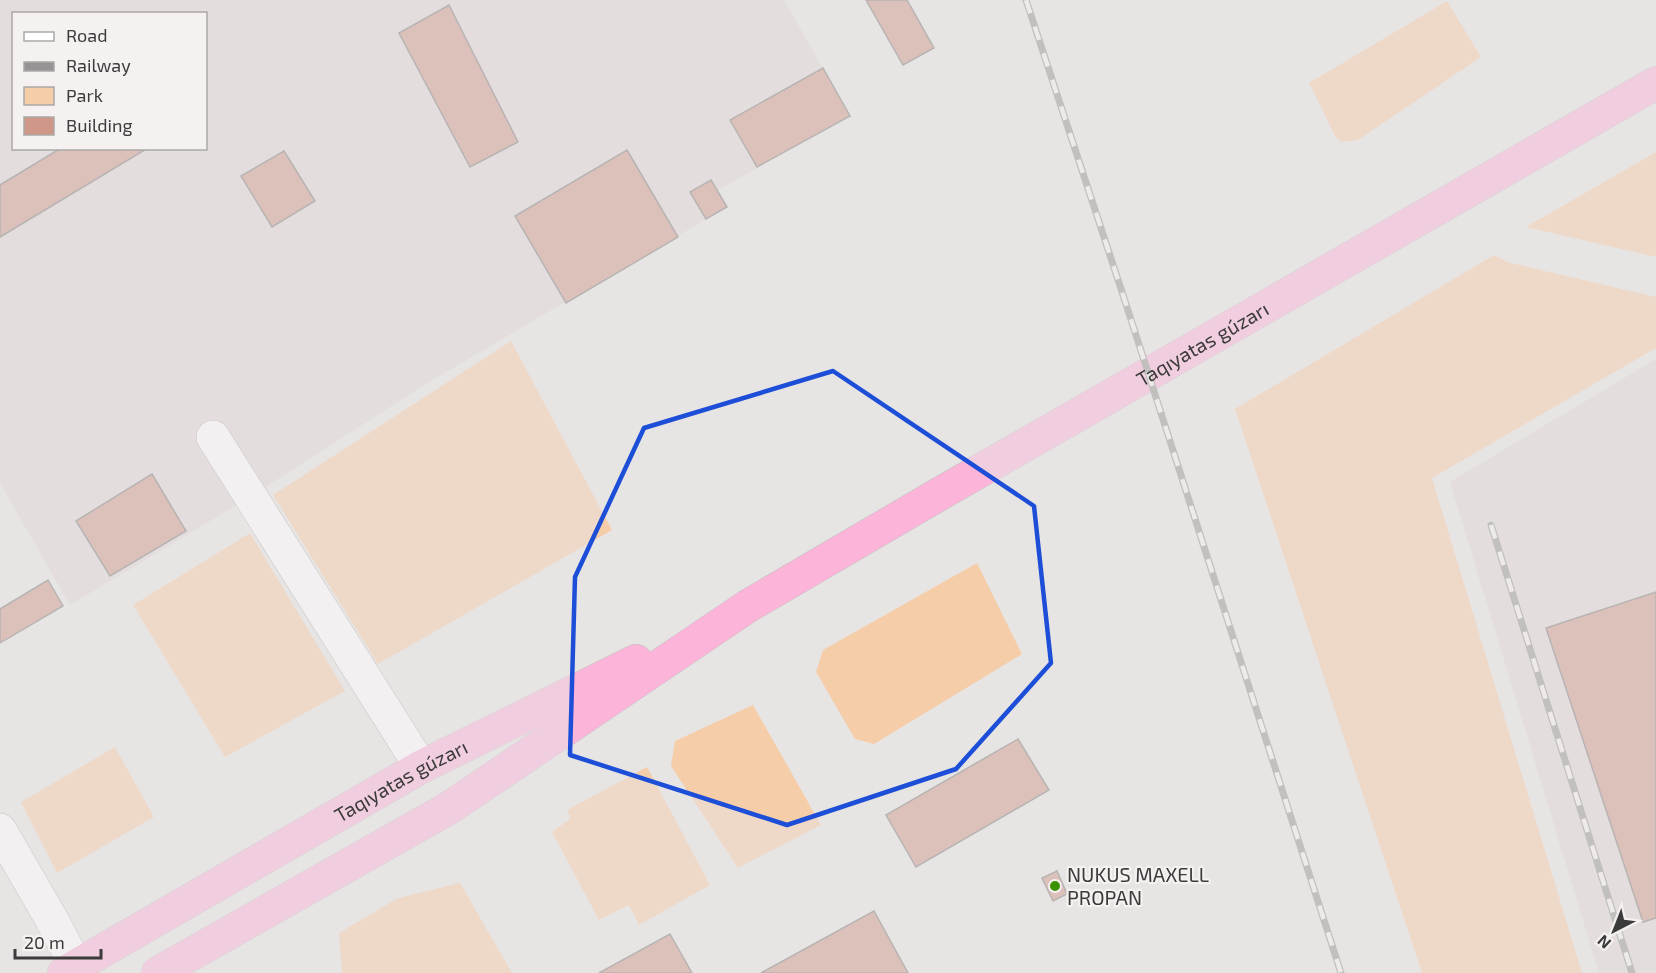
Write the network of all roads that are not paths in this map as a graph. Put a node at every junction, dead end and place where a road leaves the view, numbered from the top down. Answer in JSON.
{"nodes":[{"id":1,"x":1656,"y":83,"type":"edge"},
{"id":2,"x":213,"y":437,"type":"dead end"},
{"id":3,"x":748,"y":606,"type":"junction"},
{"id":4,"x":422,"y":767,"type":"junction"},
{"id":5,"x":0,"y":830,"type":"edge"},
{"id":6,"x":70,"y":970,"type":"edge"},
{"id":7,"x":158,"y":973,"type":"edge"}],
"edges":[{"from":1,"to":3,"type":"highway","name":"Taqıyatas gúzarı"},
{"from":2,"to":4,"type":"lane"},
{"from":3,"to":4,"type":"highway","name":"Taqıyatas gúzarı"},
{"from":3,"to":7,"type":"highway","name":"Taqıyatas gúzarı"},
{"from":4,"to":6,"type":"highway","name":"Taqıyatas gúzarı"},
{"from":5,"to":6,"type":"lane"}]}
